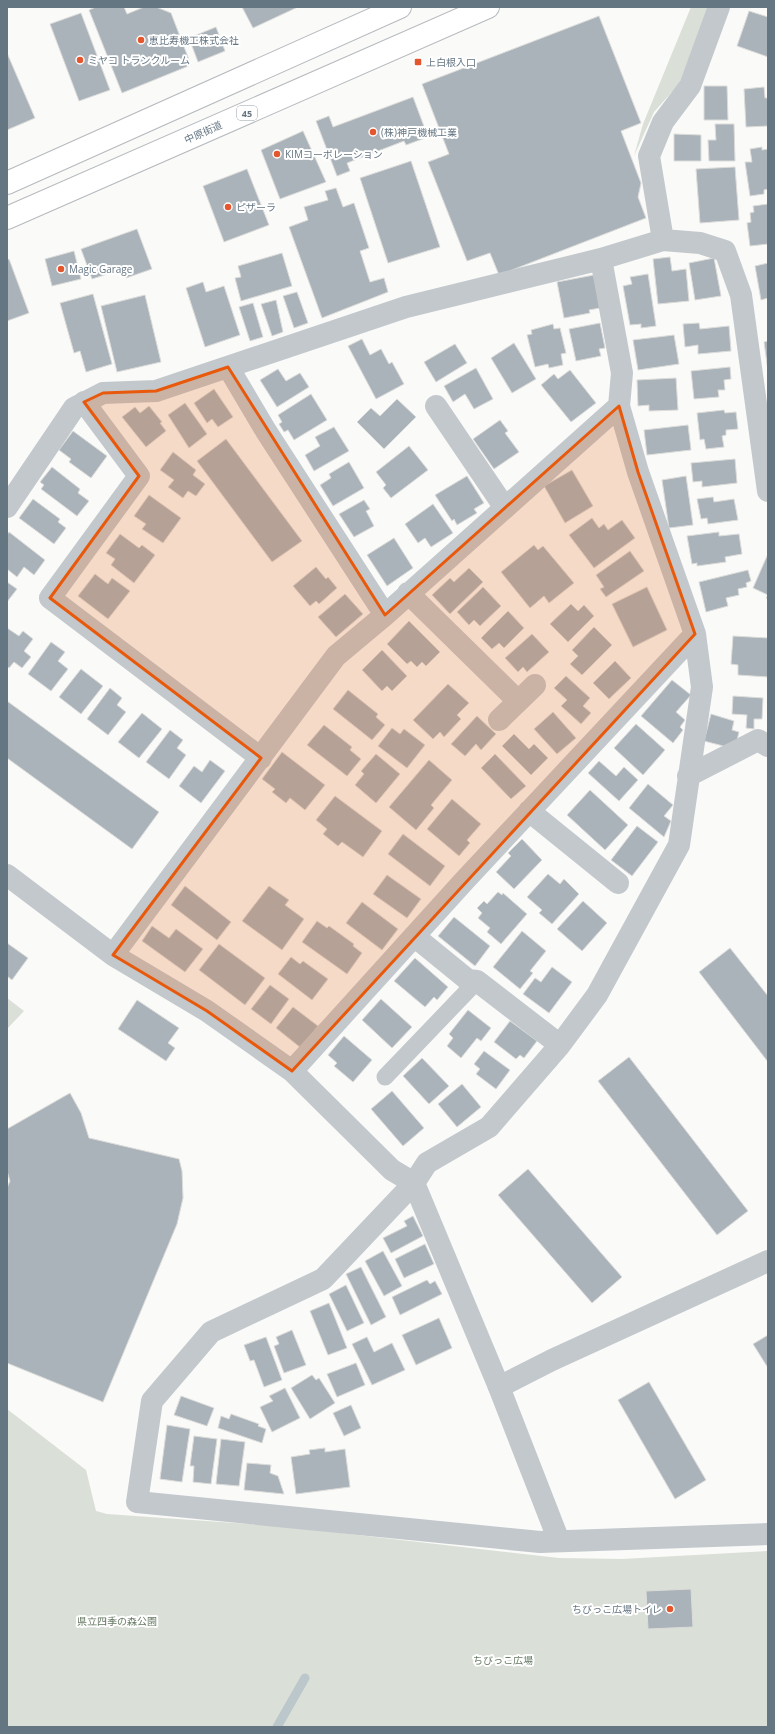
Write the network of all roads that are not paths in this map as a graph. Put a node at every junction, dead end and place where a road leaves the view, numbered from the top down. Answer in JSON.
{"nodes":[{"id":1,"x":400,"y":7,"type":"edge"},
{"id":2,"x":488,"y":7,"type":"edge"},
{"id":3,"x":719,"y":7,"type":"edge"},
{"id":4,"x":7,"y":183,"type":"edge"},
{"id":5,"x":7,"y":218,"type":"edge"},
{"id":6,"x":663,"y":240,"type":"junction"},
{"id":7,"x":601,"y":259,"type":"junction"},
{"id":8,"x":228,"y":367,"type":"junction"},
{"id":9,"x":84,"y":402,"type":"junction"},
{"id":10,"x":436,"y":406,"type":"dead end"},
{"id":11,"x":619,"y":406,"type":"junction"},
{"id":12,"x":768,"y":491,"type":"edge"},
{"id":13,"x":7,"y":507,"type":"edge"},
{"id":14,"x":506,"y":508,"type":"junction"},
{"id":15,"x":408,"y":594,"type":"junction"},
{"id":16,"x":385,"y":615,"type":"junction"},
{"id":17,"x":695,"y":634,"type":"junction"},
{"id":18,"x":535,"y":685,"type":"dead end"},
{"id":19,"x":518,"y":701,"type":"junction"},
{"id":20,"x":500,"y":720,"type":"dead end"},
{"id":21,"x":768,"y":746,"type":"edge"},
{"id":22,"x":261,"y":758,"type":"junction"},
{"id":23,"x":688,"y":776,"type":"junction"},
{"id":24,"x":529,"y":811,"type":"junction"},
{"id":25,"x":7,"y":875,"type":"edge"},
{"id":26,"x":618,"y":883,"type":"dead end"},
{"id":27,"x":414,"y":936,"type":"junction"},
{"id":28,"x":113,"y":955,"type":"junction"},
{"id":29,"x":477,"y":981,"type":"junction"},
{"id":30,"x":560,"y":1045,"type":"junction"},
{"id":31,"x":292,"y":1071,"type":"junction"},
{"id":32,"x":385,"y":1077,"type":"dead end"},
{"id":33,"x":414,"y":1183,"type":"junction"},
{"id":34,"x":768,"y":1261,"type":"edge"},
{"id":35,"x":499,"y":1387,"type":"junction"},
{"id":36,"x":768,"y":1534,"type":"edge"},
{"id":37,"x":559,"y":1541,"type":"junction"}],
"edges":[{"from":1,"to":4,"type":"main road"},
{"from":2,"to":5,"type":"main road","name":"中原街道","number":"45"},
{"from":3,"to":6,"type":"street"},
{"from":6,"to":7,"type":"street"},
{"from":6,"to":12,"type":"street"},
{"from":7,"to":8,"type":"street"},
{"from":7,"to":11,"type":"street"},
{"from":8,"to":9,"type":"street"},
{"from":8,"to":16,"type":"street"},
{"from":9,"to":13,"type":"street"},
{"from":9,"to":22,"type":"street"},
{"from":10,"to":14,"type":"street"},
{"from":11,"to":14,"type":"street"},
{"from":11,"to":17,"type":"street"},
{"from":14,"to":15,"type":"street"},
{"from":15,"to":16,"type":"street"},
{"from":15,"to":19,"type":"street"},
{"from":16,"to":22,"type":"street"},
{"from":17,"to":23,"type":"street"},
{"from":17,"to":24,"type":"street"},
{"from":18,"to":19,"type":"street"},
{"from":19,"to":20,"type":"street"},
{"from":21,"to":23,"type":"street"},
{"from":22,"to":28,"type":"street"},
{"from":23,"to":30,"type":"street"},
{"from":24,"to":26,"type":"street"},
{"from":24,"to":27,"type":"street"},
{"from":25,"to":28,"type":"street"},
{"from":27,"to":29,"type":"street"},
{"from":27,"to":31,"type":"street"},
{"from":28,"to":31,"type":"street"},
{"from":29,"to":30,"type":"street"},
{"from":29,"to":32,"type":"lane"},
{"from":30,"to":33,"type":"street"},
{"from":31,"to":33,"type":"street"},
{"from":33,"to":35,"type":"street"},
{"from":33,"to":37,"type":"street"},
{"from":34,"to":35,"type":"street"},
{"from":35,"to":37,"type":"street"},
{"from":36,"to":37,"type":"street"}]}
